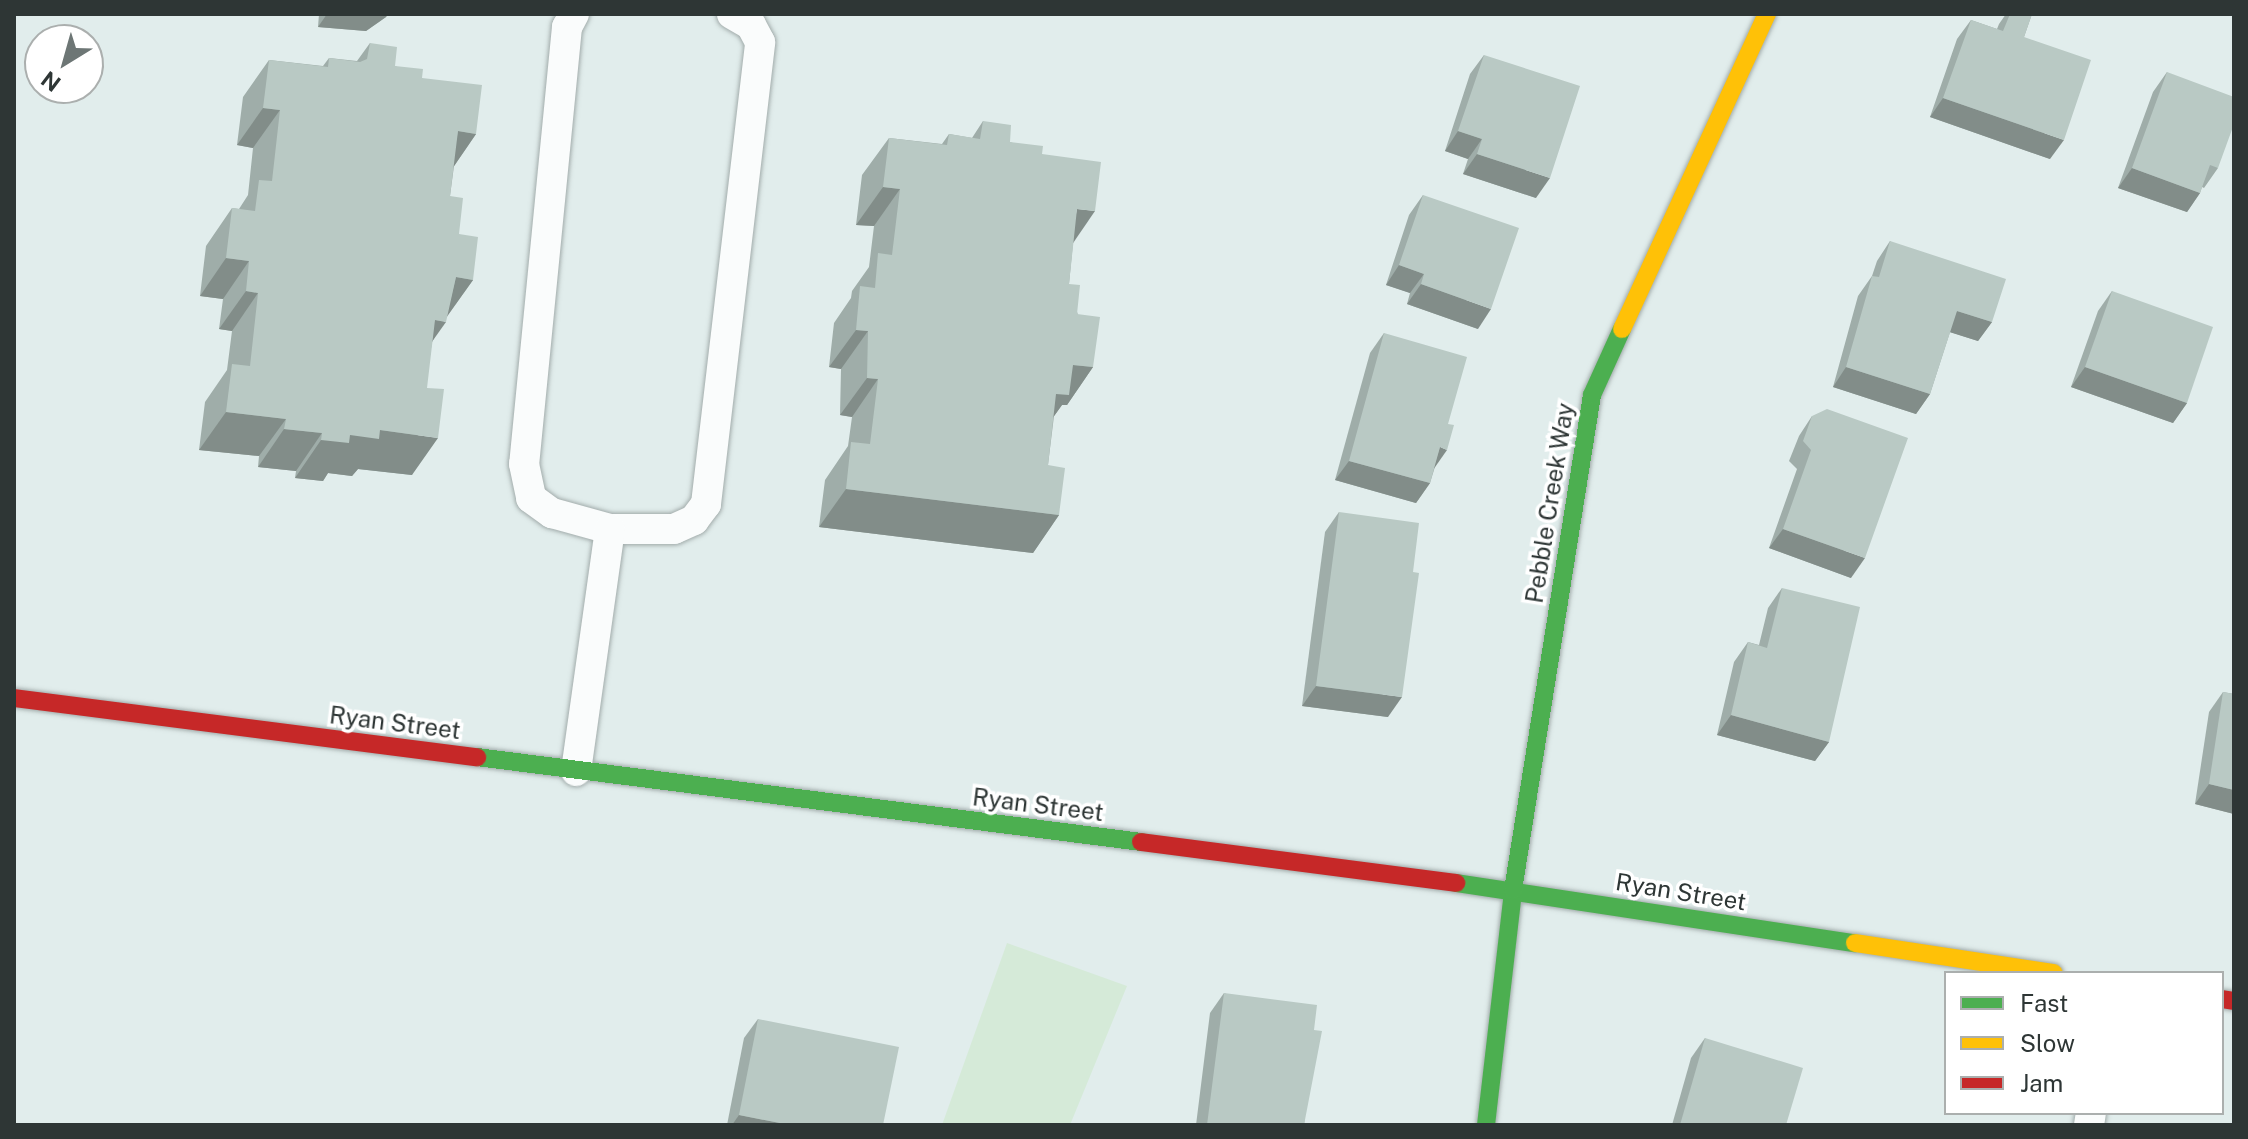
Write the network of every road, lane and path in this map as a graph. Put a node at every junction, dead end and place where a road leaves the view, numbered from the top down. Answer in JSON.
{"nodes":[{"id":1,"x":574,"y":14,"type":"edge"},
{"id":2,"x":732,"y":14,"type":"edge"},
{"id":3,"x":1767,"y":14,"type":"edge"},
{"id":4,"x":610,"y":529,"type":"junction"},
{"id":5,"x":14,"y":698,"type":"edge"},
{"id":6,"x":576,"y":771,"type":"junction"},
{"id":7,"x":1513,"y":890,"type":"junction"},
{"id":8,"x":2041,"y":971,"type":"edge"},
{"id":9,"x":1486,"y":1125,"type":"edge"}],
"edges":[{"from":1,"to":4,"type":"lane"},
{"from":2,"to":4,"type":"lane"},
{"from":3,"to":7,"type":"street","name":"Pebble Creek Way"},
{"from":4,"to":6,"type":"lane"},
{"from":5,"to":6,"type":"street","name":"Ryan Street"},
{"from":6,"to":7,"type":"street","name":"Ryan Street"},
{"from":7,"to":8,"type":"street","name":"Ryan Street"},
{"from":7,"to":9,"type":"street","name":"Pebble Creek Way"}]}
